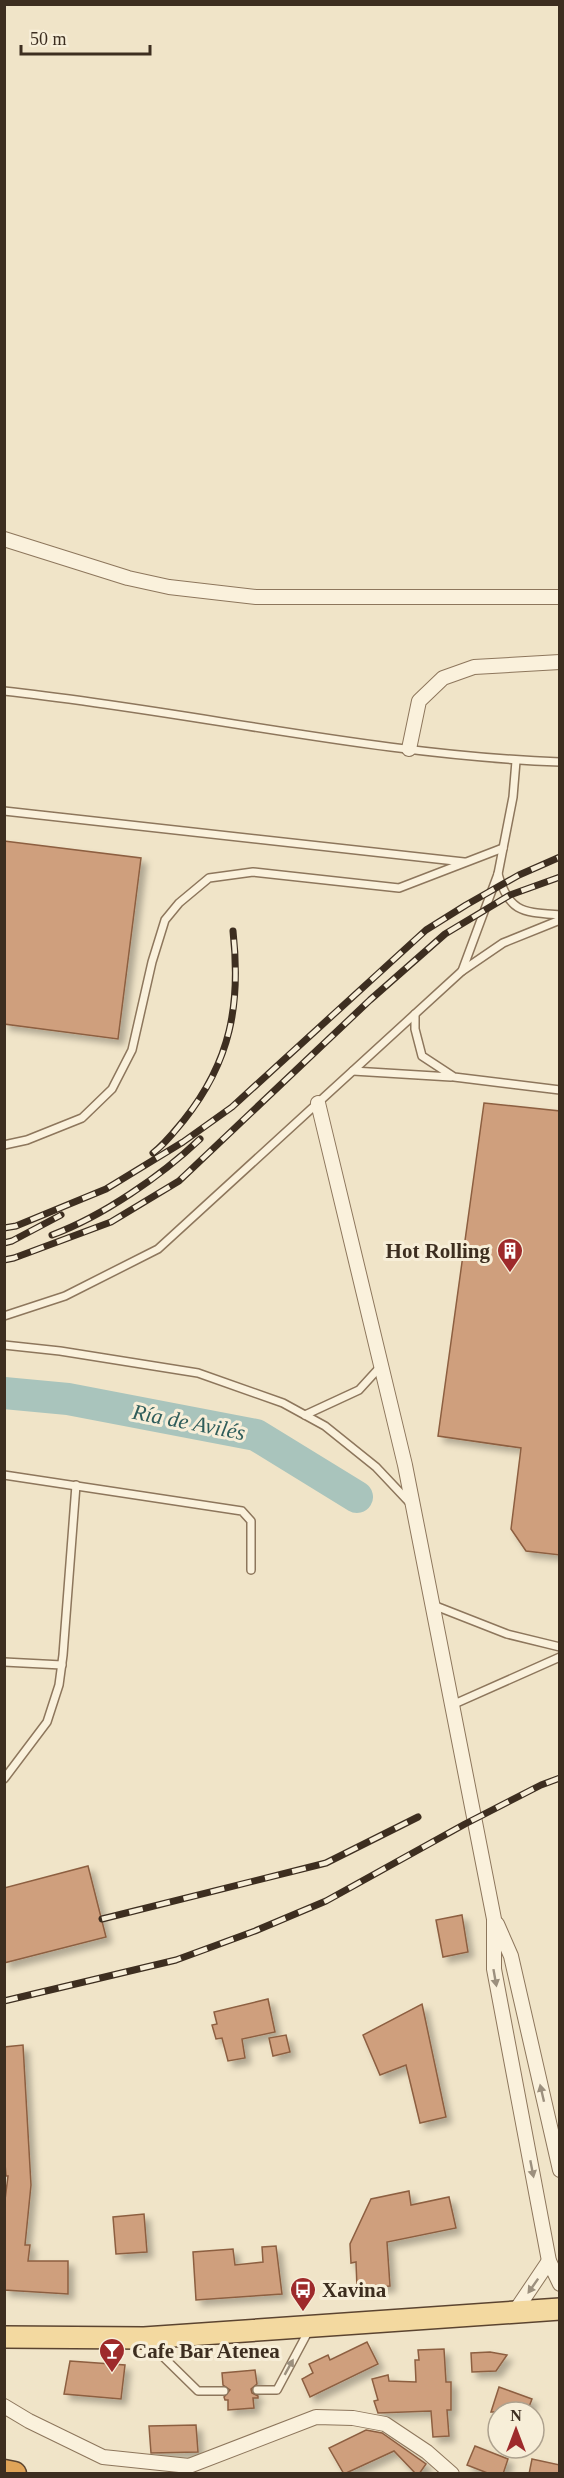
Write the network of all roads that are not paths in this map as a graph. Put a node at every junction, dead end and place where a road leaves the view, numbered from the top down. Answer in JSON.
{"nodes":[{"id":1,"x":4,"y":539,"type":"edge"},
{"id":2,"x":560,"y":597,"type":"edge"},
{"id":3,"x":560,"y":662,"type":"edge"},
{"id":4,"x":4,"y":691,"type":"edge"},
{"id":5,"x":409,"y":749,"type":"junction"},
{"id":6,"x":516,"y":761,"type":"junction"},
{"id":7,"x":560,"y":762,"type":"edge"},
{"id":8,"x":4,"y":811,"type":"edge"},
{"id":9,"x":503,"y":848,"type":"junction"},
{"id":10,"x":466,"y":862,"type":"junction"},
{"id":11,"x":498,"y":874,"type":"junction"},
{"id":12,"x":560,"y":915,"type":"edge"},
{"id":13,"x":560,"y":920,"type":"edge"},
{"id":14,"x":462,"y":971,"type":"junction"},
{"id":15,"x":415,"y":1014,"type":"junction"},
{"id":16,"x":353,"y":1071,"type":"junction"},
{"id":17,"x":454,"y":1077,"type":"junction"},
{"id":18,"x":560,"y":1090,"type":"edge"},
{"id":19,"x":318,"y":1103,"type":"junction"},
{"id":20,"x":4,"y":1145,"type":"edge"},
{"id":21,"x":4,"y":1316,"type":"edge"},
{"id":22,"x":4,"y":1345,"type":"edge"},
{"id":23,"x":381,"y":1366,"type":"junction"},
{"id":24,"x":305,"y":1415,"type":"junction"},
{"id":25,"x":4,"y":1475,"type":"edge"},
{"id":26,"x":76,"y":1485,"type":"junction"},
{"id":27,"x":413,"y":1507,"type":"junction"},
{"id":28,"x":251,"y":1570,"type":"dead end"},
{"id":29,"x":433,"y":1605,"type":"junction"},
{"id":30,"x":560,"y":1647,"type":"edge"},
{"id":31,"x":560,"y":1657,"type":"edge"},
{"id":32,"x":4,"y":1662,"type":"edge"},
{"id":33,"x":62,"y":1665,"type":"junction"},
{"id":34,"x":452,"y":1705,"type":"junction"},
{"id":35,"x":4,"y":1779,"type":"edge"},
{"id":36,"x":494,"y":1919,"type":"junction"},
{"id":37,"x":560,"y":2170,"type":"edge"},
{"id":38,"x":560,"y":2243,"type":"edge"},
{"id":39,"x":549,"y":2258,"type":"junction"},
{"id":40,"x":560,"y":2284,"type":"edge"},
{"id":41,"x":560,"y":2308,"type":"edge"},
{"id":42,"x":516,"y":2310,"type":"junction"},
{"id":43,"x":311,"y":2327,"type":"junction"},
{"id":44,"x":4,"y":2337,"type":"edge"},
{"id":45,"x":144,"y":2338,"type":"junction"},
{"id":46,"x":257,"y":2390,"type":"dead end"},
{"id":47,"x":224,"y":2391,"type":"dead end"},
{"id":48,"x":4,"y":2406,"type":"edge"},
{"id":49,"x":4,"y":2472,"type":"edge"},
{"id":50,"x":14,"y":2474,"type":"edge"},
{"id":51,"x":452,"y":2474,"type":"edge"}],
"edges":[{"from":1,"to":2,"type":"street"},
{"from":3,"to":5,"type":"street"},
{"from":4,"to":5,"type":"lane"},
{"from":5,"to":6,"type":"lane"},
{"from":6,"to":7,"type":"lane"},
{"from":6,"to":9,"type":"lane"},
{"from":8,"to":10,"type":"lane"},
{"from":9,"to":10,"type":"lane"},
{"from":9,"to":11,"type":"lane"},
{"from":10,"to":20,"type":"lane"},
{"from":11,"to":12,"type":"lane"},
{"from":11,"to":14,"type":"lane"},
{"from":13,"to":14,"type":"lane"},
{"from":14,"to":15,"type":"lane"},
{"from":15,"to":16,"type":"lane"},
{"from":15,"to":17,"type":"lane"},
{"from":16,"to":17,"type":"lane"},
{"from":16,"to":19,"type":"lane"},
{"from":17,"to":18,"type":"lane"},
{"from":19,"to":21,"type":"lane"},
{"from":19,"to":23,"type":"street"},
{"from":22,"to":24,"type":"lane"},
{"from":23,"to":24,"type":"lane"},
{"from":23,"to":27,"type":"street"},
{"from":24,"to":27,"type":"lane"},
{"from":25,"to":26,"type":"lane"},
{"from":26,"to":28,"type":"lane"},
{"from":26,"to":33,"type":"lane"},
{"from":27,"to":29,"type":"street"},
{"from":29,"to":30,"type":"lane"},
{"from":29,"to":34,"type":"street"},
{"from":31,"to":34,"type":"lane"},
{"from":32,"to":33,"type":"lane"},
{"from":33,"to":35,"type":"lane"},
{"from":34,"to":36,"type":"street"},
{"from":37,"to":36,"type":"street","one_way":true},
{"from":36,"to":39,"type":"street","one_way":true},
{"from":38,"to":39,"type":"street"},
{"from":39,"to":40,"type":"street"},
{"from":39,"to":42,"type":"street","one_way":true},
{"from":41,"to":42,"type":"main road"},
{"from":42,"to":43,"type":"main road"},
{"from":43,"to":45,"type":"main road"},
{"from":46,"to":43,"type":"lane","one_way":true},
{"from":44,"to":45,"type":"main road"},
{"from":45,"to":47,"type":"lane"},
{"from":48,"to":51,"type":"street"},
{"from":49,"to":50,"type":"highway"}]}
